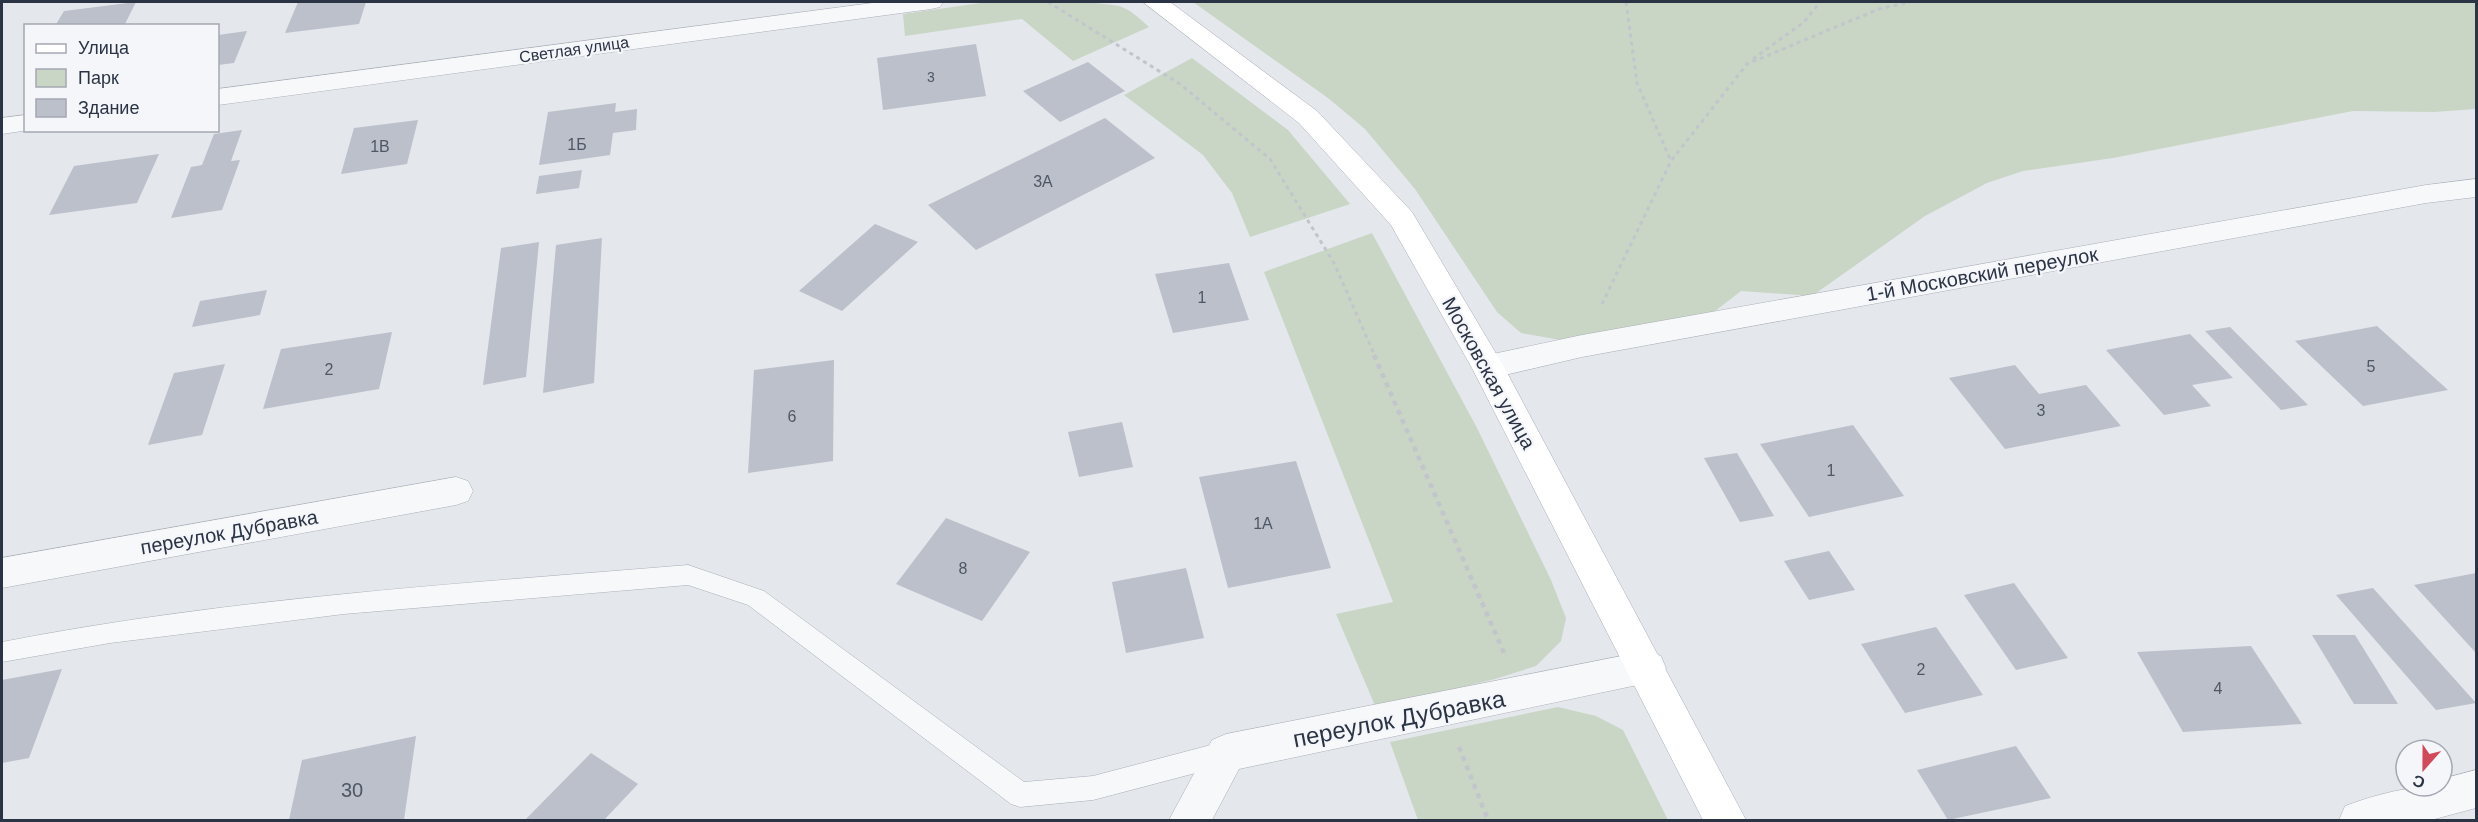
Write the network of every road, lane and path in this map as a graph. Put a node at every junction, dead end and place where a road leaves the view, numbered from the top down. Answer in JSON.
{"nodes":[{"id":1,"x":931,"y":2,"type":"edge"},
{"id":2,"x":1048,"y":2,"type":"edge"},
{"id":3,"x":1155,"y":2,"type":"edge"},
{"id":4,"x":1626,"y":2,"type":"edge"},
{"id":5,"x":1820,"y":2,"type":"edge"},
{"id":6,"x":1910,"y":2,"type":"edge"},
{"id":7,"x":1747,"y":64,"type":"junction"},
{"id":8,"x":219,"y":97,"type":"edge"},
{"id":9,"x":24,"y":123,"type":"edge"},
{"id":10,"x":2,"y":126,"type":"edge"},
{"id":11,"x":1671,"y":161,"type":"junction"},
{"id":12,"x":2476,"y":188,"type":"edge"},
{"id":13,"x":1582,"y":346,"type":"junction"},
{"id":14,"x":1488,"y":367,"type":"junction"},
{"id":15,"x":456,"y":491,"type":"dead end"},
{"id":16,"x":2,"y":573,"type":"edge"},
{"id":17,"x":2,"y":652,"type":"edge"},
{"id":18,"x":1647,"y":668,"type":"junction"},
{"id":19,"x":1519,"y":695,"type":"junction"},
{"id":20,"x":1445,"y":710,"type":"junction"},
{"id":21,"x":1226,"y":753,"type":"junction"},
{"id":22,"x":2476,"y":789,"type":"edge"},
{"id":23,"x":1190,"y":820,"type":"edge"},
{"id":24,"x":1488,"y":820,"type":"edge"},
{"id":25,"x":1725,"y":820,"type":"edge"},
{"id":26,"x":2360,"y":820,"type":"edge"}],
"edges":[{"from":1,"to":8,"type":"street","name":"Светлая улица"},
{"from":2,"to":19,"type":"path"},
{"from":3,"to":14,"type":"street","name":"Московская улица"},
{"from":4,"to":11,"type":"path"},
{"from":5,"to":7,"type":"path"},
{"from":6,"to":7,"type":"path"},
{"from":7,"to":11,"type":"path"},
{"from":9,"to":10,"type":"street"},
{"from":11,"to":13,"type":"path"},
{"from":12,"to":13,"type":"street","name":"1-й Московский переулок"},
{"from":13,"to":14,"type":"street","name":"1-й Московский переулок"},
{"from":14,"to":18,"type":"street","name":"Московская улица"},
{"from":15,"to":16,"type":"street","name":"переулок Дубравка"},
{"from":17,"to":21,"type":"lane"},
{"from":18,"to":19,"type":"street","name":"переулок Дубравка"},
{"from":18,"to":25,"type":"street","name":"Московская улица"},
{"from":19,"to":20,"type":"street","name":"переулок Дубравка"},
{"from":20,"to":21,"type":"street","name":"переулок Дубравка"},
{"from":20,"to":24,"type":"path"},
{"from":21,"to":23,"type":"street"},
{"from":22,"to":26,"type":"street"}]}
